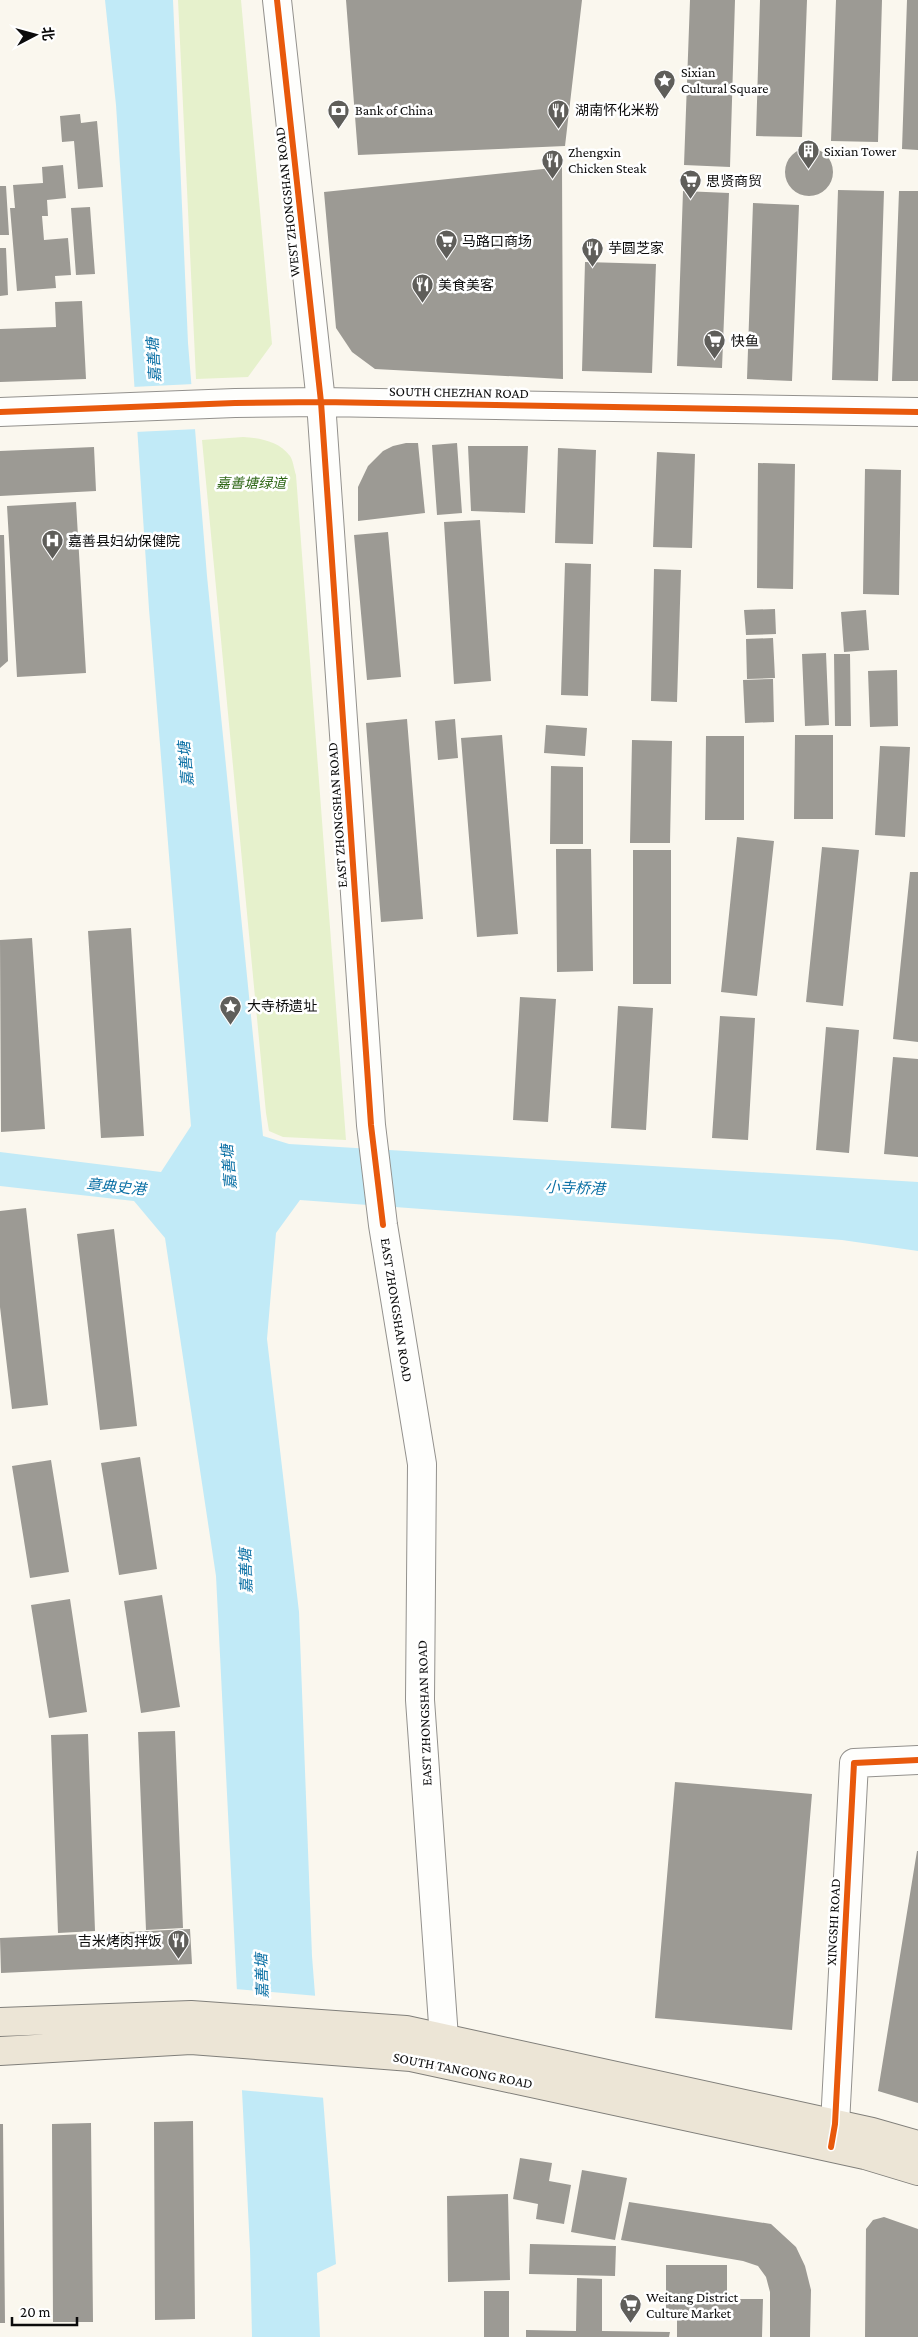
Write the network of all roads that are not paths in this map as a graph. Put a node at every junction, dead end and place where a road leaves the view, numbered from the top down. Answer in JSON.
{"nodes":[{"id":1,"x":277,"y":0,"type":"edge"},
{"id":2,"x":321,"y":402,"type":"junction"},
{"id":3,"x":0,"y":412,"type":"edge"},
{"id":4,"x":918,"y":412,"type":"edge"},
{"id":5,"x":918,"y":1760,"type":"edge"},
{"id":6,"x":0,"y":2022,"type":"edge"},
{"id":7,"x":191,"y":2028,"type":"junction"},
{"id":8,"x":444,"y":2038,"type":"junction"},
{"id":9,"x":0,"y":2051,"type":"edge"},
{"id":10,"x":833,"y":2136,"type":"junction"},
{"id":11,"x":918,"y":2145,"type":"edge"},
{"id":12,"x":918,"y":2171,"type":"edge"}],
"edges":[{"from":1,"to":2,"type":"street","name":"WEST ZHONGSHAN ROAD"},
{"from":2,"to":3,"type":"street","name":"SOUTH CHEZHAN ROAD"},
{"from":2,"to":4,"type":"street","name":"SOUTH CHEZHAN ROAD"},
{"from":2,"to":8,"type":"street","name":"EAST ZHONGSHAN ROAD"},
{"from":5,"to":10,"type":"street","name":"XINGSHI ROAD"},
{"from":6,"to":7,"type":"main road","name":"SOUTH TANGONG ROAD"},
{"from":7,"to":8,"type":"main road","name":"SOUTH TANGONG ROAD"},
{"from":7,"to":9,"type":"main road","name":"SOUTH TANGONG ROAD"},
{"from":7,"to":10,"type":"main road","name":"SOUTH TANGONG ROAD"},
{"from":8,"to":10,"type":"main road","name":"SOUTH TANGONG ROAD"},
{"from":10,"to":11,"type":"main road","name":"SOUTH TANGONG ROAD"},
{"from":10,"to":12,"type":"main road","name":"SOUTH TANGONG ROAD"}]}
